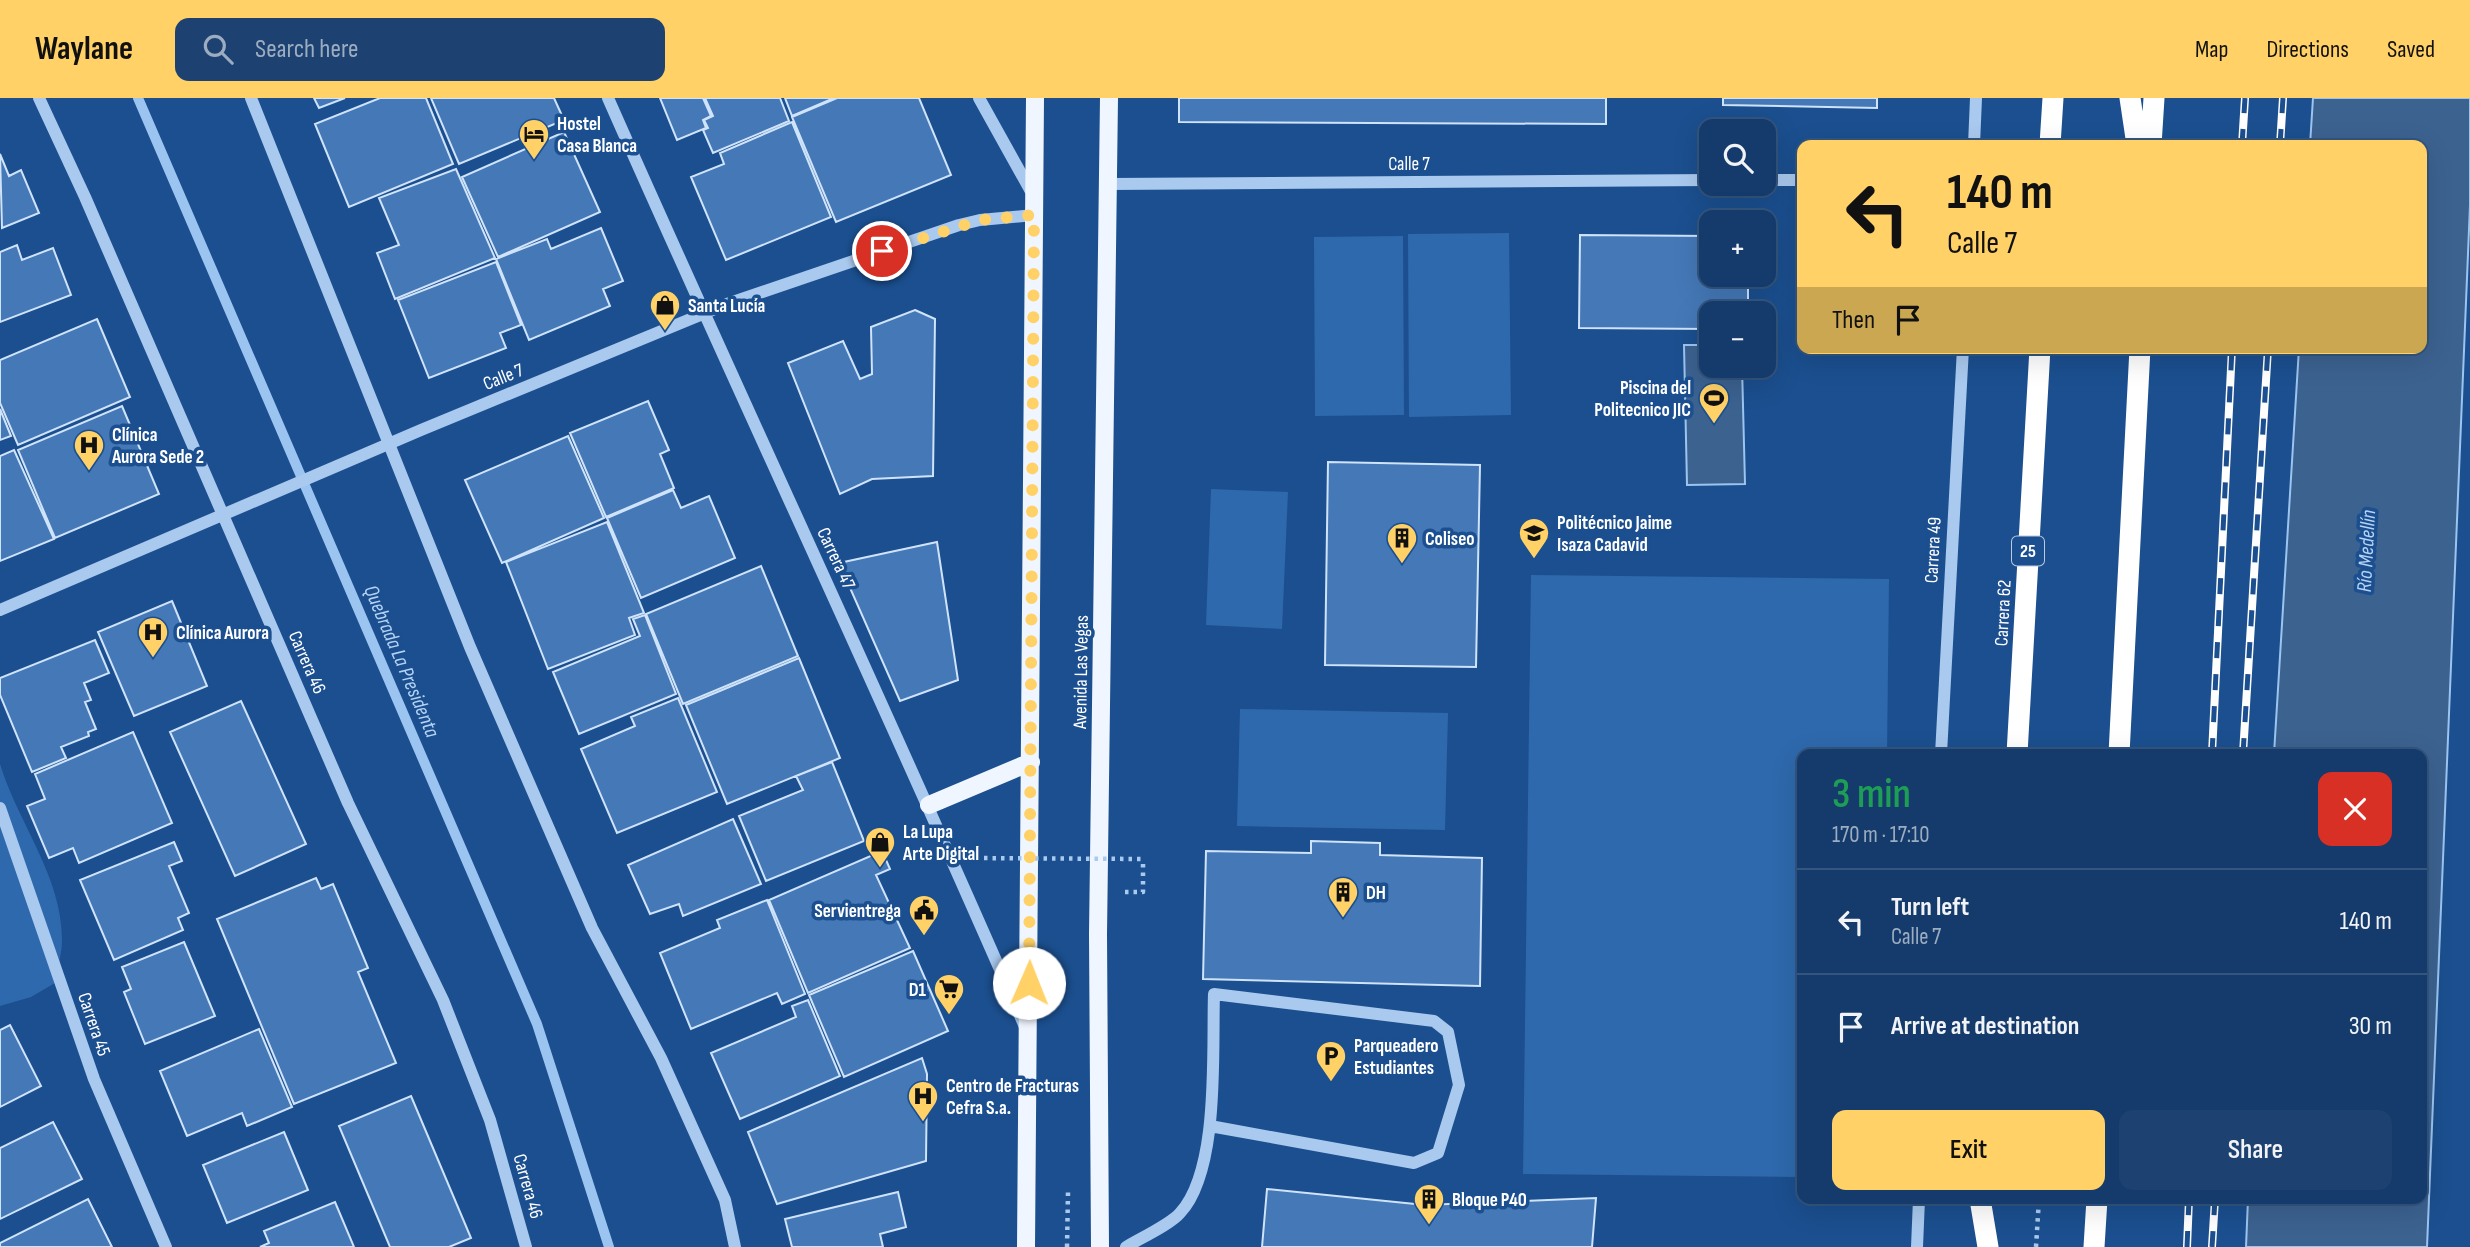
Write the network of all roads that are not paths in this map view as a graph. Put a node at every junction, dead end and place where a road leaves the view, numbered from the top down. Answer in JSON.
{"nodes":[{"id":1,"x":39,"y":98,"type":"edge"},
{"id":2,"x":251,"y":98,"type":"edge"},
{"id":3,"x":608,"y":98,"type":"edge"},
{"id":4,"x":979,"y":98,"type":"edge"},
{"id":5,"x":1035,"y":98,"type":"edge"},
{"id":6,"x":1109,"y":98,"type":"edge"},
{"id":7,"x":1976,"y":98,"type":"edge"},
{"id":8,"x":2053,"y":98,"type":"edge"},
{"id":9,"x":2130,"y":98,"type":"edge"},
{"id":10,"x":2154,"y":98,"type":"edge"},
{"id":11,"x":1973,"y":140,"type":"edge"},
{"id":12,"x":2050,"y":140,"type":"edge"},
{"id":13,"x":2136,"y":140,"type":"edge"},
{"id":14,"x":2151,"y":140,"type":"edge"},
{"id":15,"x":1699,"y":180,"type":"edge"},
{"id":16,"x":1776,"y":180,"type":"edge"},
{"id":17,"x":1797,"y":180,"type":"edge"},
{"id":18,"x":1108,"y":184,"type":"junction"},
{"id":19,"x":1034,"y":206,"type":"junction"},
{"id":20,"x":703,"y":314,"type":"junction"},
{"id":21,"x":1963,"y":354,"type":"edge"},
{"id":22,"x":2039,"y":354,"type":"edge"},
{"id":23,"x":2140,"y":354,"type":"edge"},
{"id":24,"x":390,"y":444,"type":"junction"},
{"id":25,"x":223,"y":516,"type":"junction"},
{"id":26,"x":0,"y":610,"type":"edge"},
{"id":27,"x":1941,"y":749,"type":"edge"},
{"id":28,"x":2017,"y":749,"type":"edge"},
{"id":29,"x":2119,"y":749,"type":"edge"},
{"id":30,"x":1031,"y":762,"type":"junction"},
{"id":31,"x":929,"y":805,"type":"junction"},
{"id":32,"x":0,"y":808,"type":"edge"},
{"id":33,"x":1028,"y":1034,"type":"junction"},
{"id":34,"x":1210,"y":1126,"type":"junction"},
{"id":35,"x":1919,"y":1204,"type":"edge"},
{"id":36,"x":1981,"y":1204,"type":"edge"},
{"id":37,"x":1993,"y":1204,"type":"edge"},
{"id":38,"x":2096,"y":1204,"type":"edge"},
{"id":39,"x":166,"y":1247,"type":"edge"},
{"id":40,"x":526,"y":1247,"type":"edge"},
{"id":41,"x":735,"y":1247,"type":"edge"},
{"id":42,"x":1026,"y":1247,"type":"edge"},
{"id":43,"x":1100,"y":1247,"type":"edge"},
{"id":44,"x":1126,"y":1247,"type":"edge"},
{"id":45,"x":1917,"y":1247,"type":"edge"},
{"id":46,"x":1989,"y":1247,"type":"edge"},
{"id":47,"x":2094,"y":1247,"type":"edge"}],
"edges":[{"from":1,"to":25,"type":"street","name":"Carrera 46"},
{"from":2,"to":24,"type":"street"},
{"from":3,"to":20,"type":"street","name":"Carrera 47"},
{"from":4,"to":19,"type":"street"},
{"from":5,"to":19,"type":"main road"},
{"from":6,"to":18,"type":"main road","name":"Avenida Las Vegas"},
{"from":7,"to":11,"type":"street"},
{"from":8,"to":12,"type":"highway"},
{"from":9,"to":13,"type":"highway"},
{"from":10,"to":14,"type":"highway"},
{"from":15,"to":18,"type":"street","name":"Calle 7"},
{"from":16,"to":17,"type":"street"},
{"from":18,"to":43,"type":"main road","name":"Avenida Las Vegas"},
{"from":19,"to":20,"type":"street","name":"Calle 7"},
{"from":19,"to":30,"type":"main road"},
{"from":20,"to":24,"type":"street","name":"Calle 7"},
{"from":20,"to":31,"type":"street","name":"Carrera 47"},
{"from":21,"to":27,"type":"street","name":"Carrera 49"},
{"from":22,"to":28,"type":"highway","name":"Carrera 62","number":"25"},
{"from":23,"to":29,"type":"highway"},
{"from":24,"to":25,"type":"street","name":"Calle 7"},
{"from":24,"to":41,"type":"street"},
{"from":25,"to":26,"type":"street","name":"Calle 7"},
{"from":25,"to":40,"type":"street","name":"Carrera 46"},
{"from":30,"to":31,"type":"main road"},
{"from":30,"to":33,"type":"main road"},
{"from":31,"to":33,"type":"street","name":"Carrera 47"},
{"from":32,"to":39,"type":"street","name":"Carrera 45"},
{"from":33,"to":42,"type":"main road"},
{"from":34,"to":34,"type":"street"},
{"from":34,"to":44,"type":"street"},
{"from":35,"to":45,"type":"street"},
{"from":36,"to":46,"type":"highway"},
{"from":37,"to":46,"type":"highway"},
{"from":38,"to":47,"type":"highway"}]}
